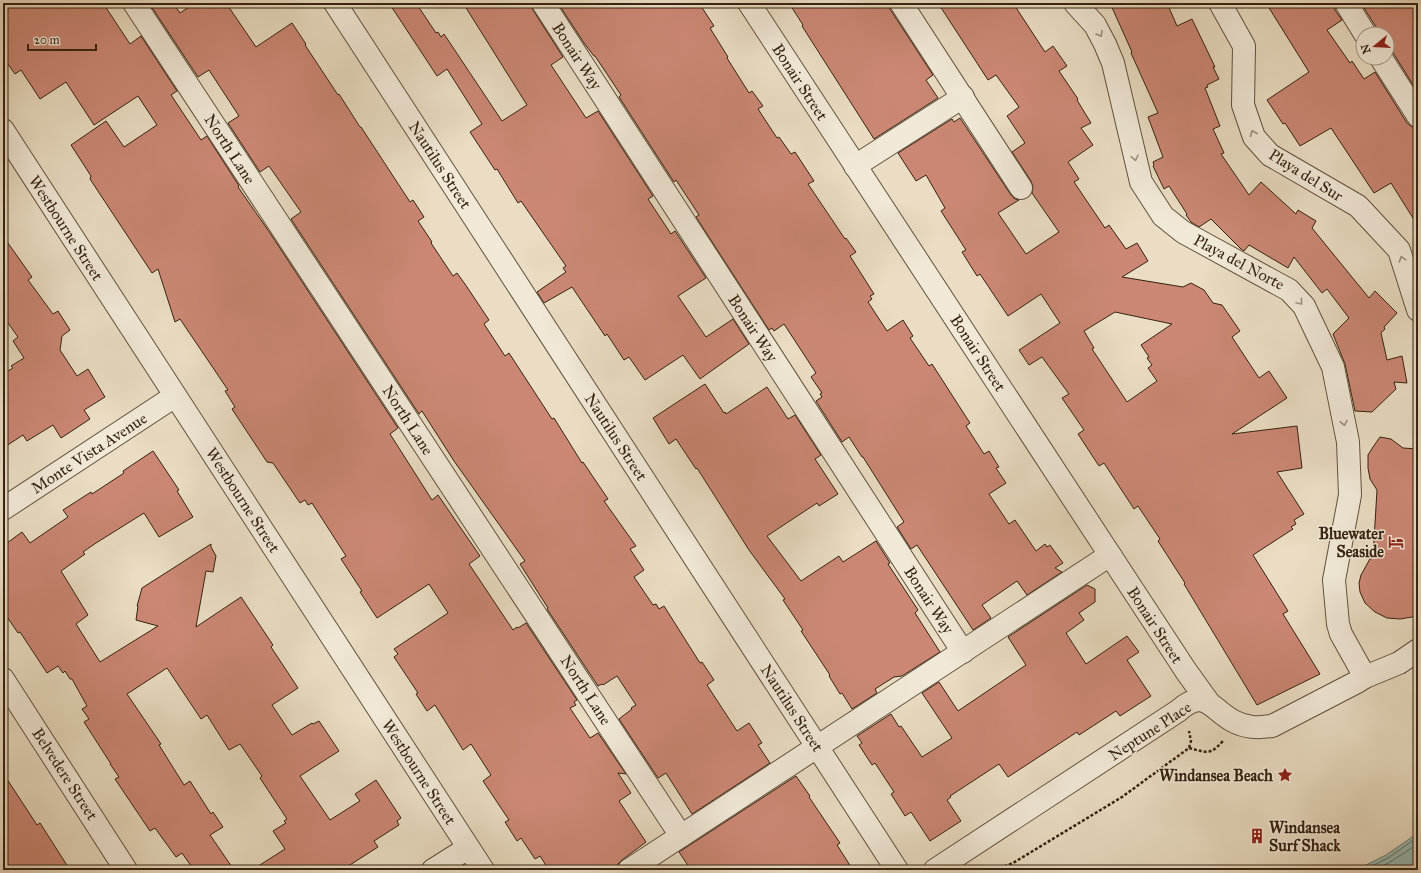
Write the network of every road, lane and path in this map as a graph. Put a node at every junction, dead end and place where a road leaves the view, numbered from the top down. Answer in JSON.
{"nodes":[{"id":1,"x":134,"y":3,"type":"edge"},
{"id":2,"x":335,"y":3,"type":"edge"},
{"id":3,"x":543,"y":3,"type":"edge"},
{"id":4,"x":749,"y":3,"type":"edge"},
{"id":5,"x":901,"y":3,"type":"edge"},
{"id":6,"x":1076,"y":3,"type":"edge"},
{"id":7,"x":1220,"y":3,"type":"edge"},
{"id":8,"x":1346,"y":3,"type":"edge"},
{"id":9,"x":1361,"y":26,"type":"edge"},
{"id":10,"x":1386,"y":66,"type":"edge"},
{"id":11,"x":962,"y":97,"type":"junction"},
{"id":12,"x":1418,"y":116,"type":"edge"},
{"id":13,"x":3,"y":130,"type":"edge"},
{"id":14,"x":855,"y":166,"type":"junction"},
{"id":15,"x":1021,"y":188,"type":"dead end"},
{"id":16,"x":1418,"y":310,"type":"edge"},
{"id":17,"x":175,"y":396,"type":"junction"},
{"id":18,"x":3,"y":509,"type":"edge"},
{"id":19,"x":1110,"y":555,"type":"junction"},
{"id":20,"x":1418,"y":650,"type":"edge"},
{"id":21,"x":963,"y":652,"type":"junction"},
{"id":22,"x":1365,"y":676,"type":"junction"},
{"id":23,"x":3,"y":679,"type":"edge"},
{"id":24,"x":1209,"y":703,"type":"junction"},
{"id":25,"x":1178,"y":712,"type":"junction"},
{"id":26,"x":1232,"y":721,"type":"junction"},
{"id":27,"x":818,"y":747,"type":"junction"},
{"id":28,"x":1189,"y":748,"type":"junction"},
{"id":29,"x":682,"y":836,"type":"junction"},
{"id":30,"x":468,"y":848,"type":"junction"},
{"id":31,"x":126,"y":870,"type":"edge"},
{"id":32,"x":433,"y":870,"type":"edge"},
{"id":33,"x":483,"y":870,"type":"edge"},
{"id":34,"x":629,"y":870,"type":"edge"},
{"id":35,"x":897,"y":870,"type":"edge"},
{"id":36,"x":935,"y":870,"type":"edge"},
{"id":37,"x":995,"y":870,"type":"edge"}],
"edges":[{"from":1,"to":29,"type":"street","name":"North Lane"},
{"from":2,"to":27,"type":"street","name":"Nautilus Street"},
{"from":3,"to":21,"type":"street","name":"Bonair Way"},
{"from":4,"to":14,"type":"street","name":"Bonair Street"},
{"from":5,"to":11,"type":"street"},
{"from":6,"to":22,"type":"street","name":"Playa del Norte","one_way":true},
{"from":16,"to":7,"type":"street","name":"Playa del Sur","one_way":true},
{"from":8,"to":9,"type":"street"},
{"from":10,"to":12,"type":"street"},
{"from":11,"to":14,"type":"street"},
{"from":11,"to":15,"type":"street"},
{"from":13,"to":17,"type":"street","name":"Westbourne Street"},
{"from":14,"to":19,"type":"street","name":"Bonair Street"},
{"from":17,"to":18,"type":"street","name":"Monte Vista Avenue"},
{"from":17,"to":30,"type":"street","name":"Westbourne Street"},
{"from":19,"to":21,"type":"street"},
{"from":19,"to":24,"type":"street","name":"Bonair Street"},
{"from":20,"to":22,"type":"street","name":"Neptune Place"},
{"from":21,"to":27,"type":"street"},
{"from":22,"to":26,"type":"street","name":"Neptune Place"},
{"from":23,"to":31,"type":"street","name":"Belvedere Street"},
{"from":24,"to":25,"type":"street","name":"Neptune Place"},
{"from":24,"to":26,"type":"street","name":"Neptune Place"},
{"from":25,"to":28,"type":"path"},
{"from":25,"to":36,"type":"street","name":"Neptune Place"},
{"from":26,"to":28,"type":"path"},
{"from":27,"to":29,"type":"street"},
{"from":27,"to":35,"type":"street","name":"Nautilus Street"},
{"from":28,"to":37,"type":"path"},
{"from":29,"to":34,"type":"street"},
{"from":30,"to":32,"type":"street"},
{"from":30,"to":33,"type":"street","name":"Westbourne Street"}]}
